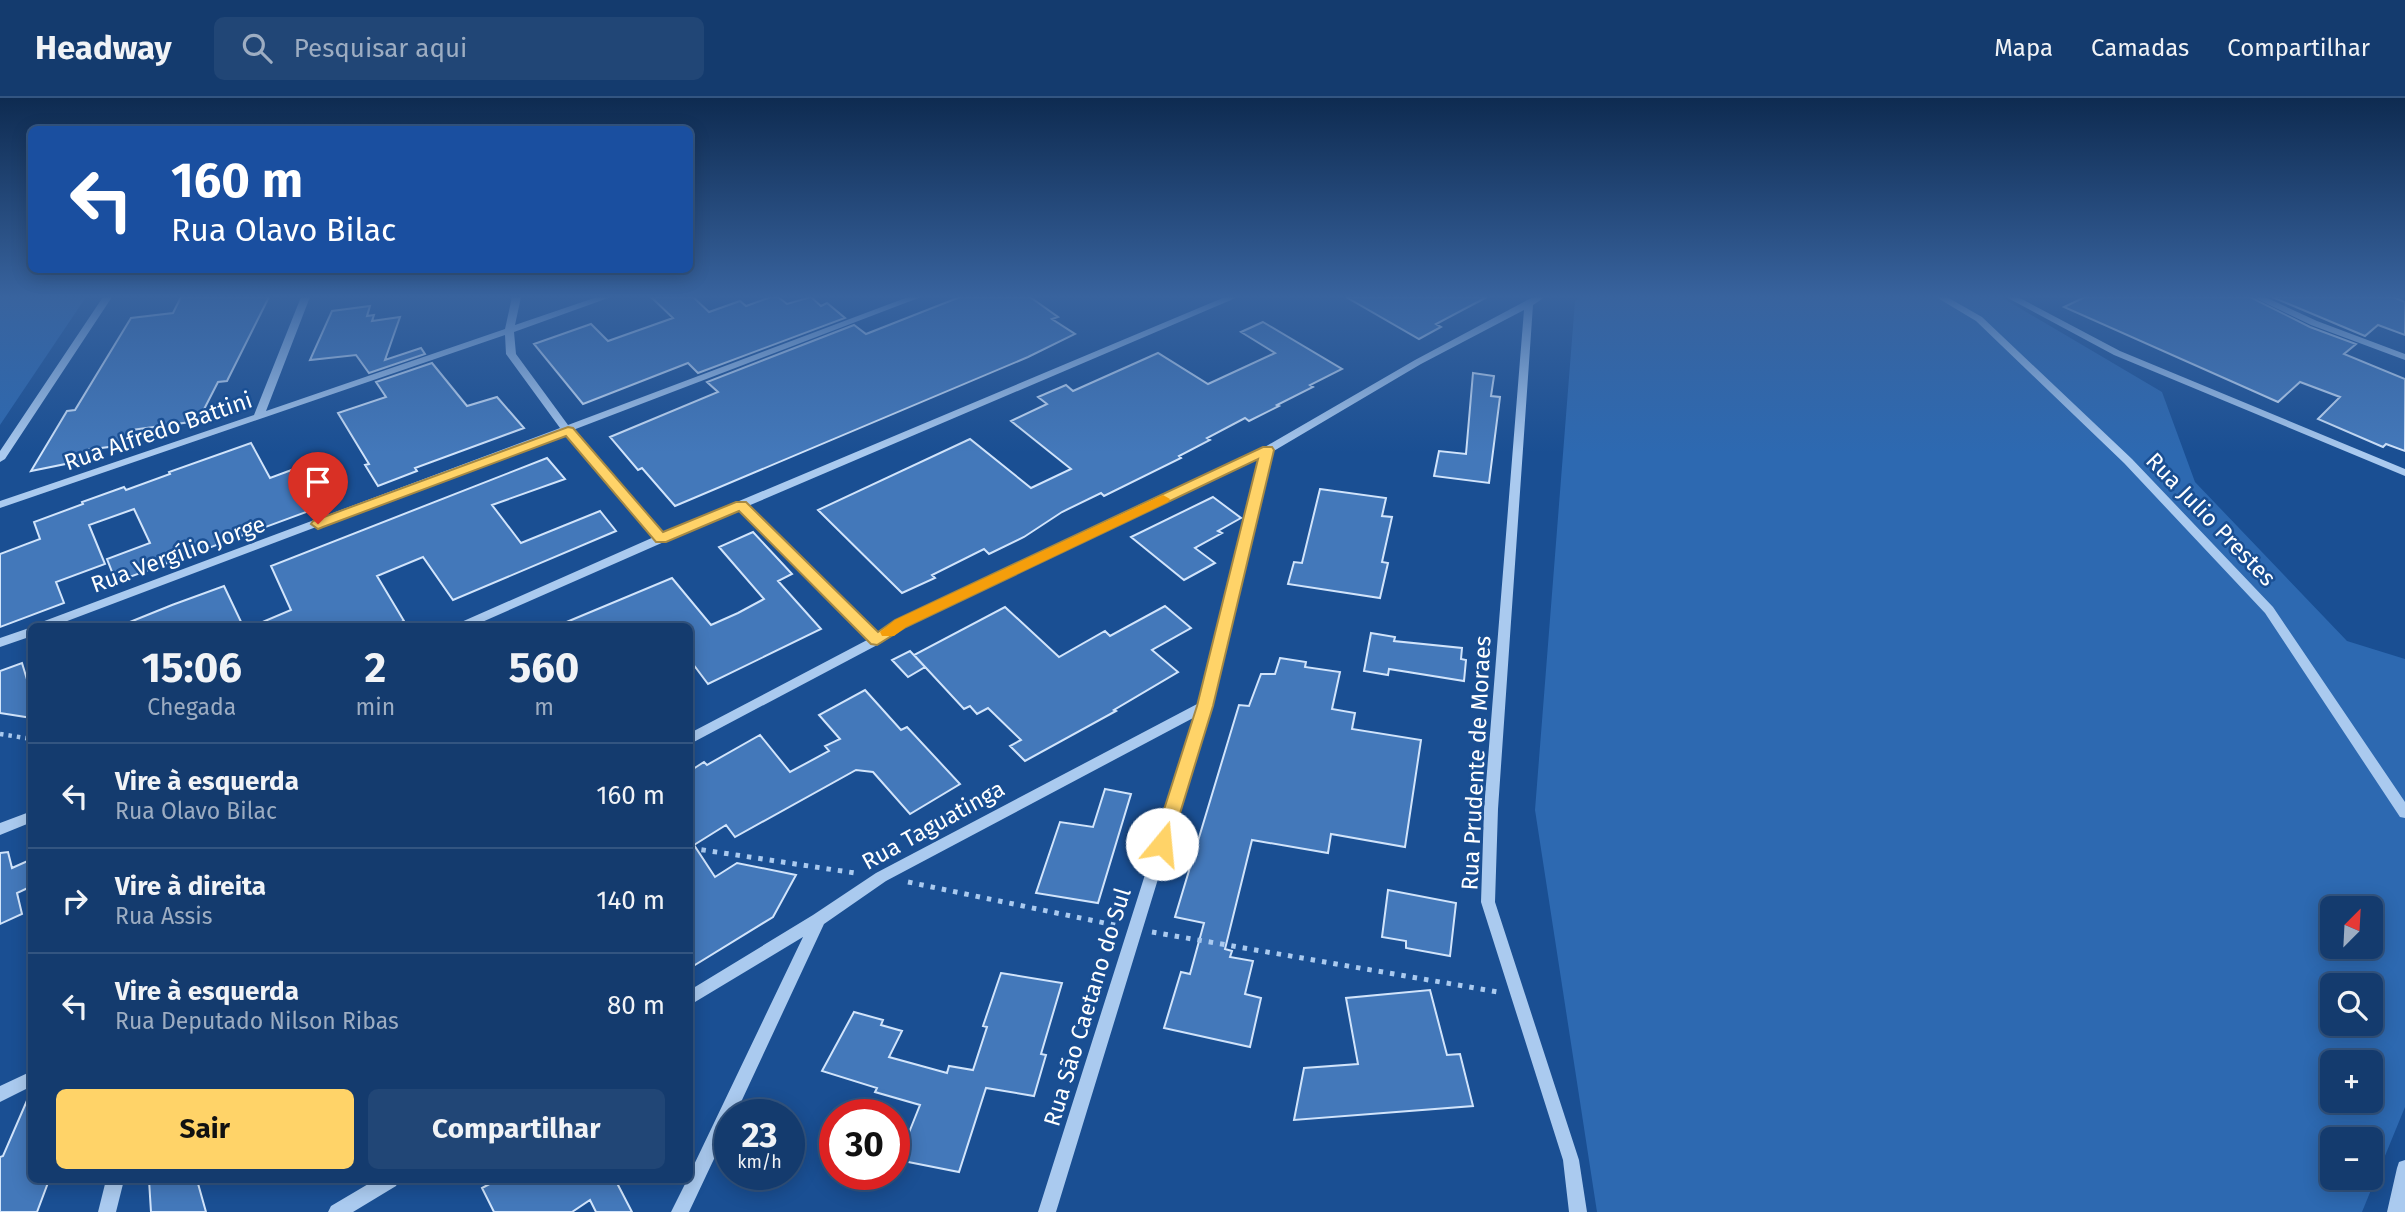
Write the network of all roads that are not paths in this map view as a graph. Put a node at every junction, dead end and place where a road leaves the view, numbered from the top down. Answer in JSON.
{"nodes":[{"id":1,"x":73,"y":349,"type":"edge"},
{"id":2,"x":285,"y":349,"type":"edge"},
{"id":3,"x":459,"y":349,"type":"edge"},
{"id":4,"x":511,"y":349,"type":"edge"},
{"id":5,"x":782,"y":349,"type":"edge"},
{"id":6,"x":1112,"y":349,"type":"edge"},
{"id":7,"x":1443,"y":349,"type":"edge"},
{"id":8,"x":1531,"y":349,"type":"edge"},
{"id":9,"x":2010,"y":349,"type":"edge"},
{"id":10,"x":2110,"y":349,"type":"edge"},
{"id":11,"x":2384,"y":349,"type":"edge"},
{"id":12,"x":2405,"y":357,"type":"edge"},
{"id":13,"x":258,"y":417,"type":"junction"},
{"id":14,"x":568,"y":431,"type":"junction"},
{"id":15,"x":1267,"y":450,"type":"junction"},
{"id":16,"x":0,"y":459,"type":"edge"},
{"id":17,"x":2405,"y":473,"type":"edge"},
{"id":18,"x":0,"y":505,"type":"edge"},
{"id":19,"x":741,"y":505,"type":"junction"},
{"id":20,"x":661,"y":538,"type":"junction"},
{"id":21,"x":51,"y":623,"type":"edge"},
{"id":22,"x":470,"y":623,"type":"edge"},
{"id":23,"x":28,"y":632,"type":"edge"},
{"id":24,"x":877,"y":640,"type":"junction"},
{"id":25,"x":0,"y":643,"type":"edge"},
{"id":26,"x":1205,"y":706,"type":"junction"},
{"id":27,"x":693,"y":737,"type":"edge"},
{"id":28,"x":2405,"y":813,"type":"edge"},
{"id":29,"x":28,"y":818,"type":"edge"},
{"id":30,"x":0,"y":829,"type":"edge"},
{"id":31,"x":820,"y":919,"type":"junction"},
{"id":32,"x":693,"y":996,"type":"edge"},
{"id":33,"x":28,"y":1080,"type":"edge"},
{"id":34,"x":0,"y":1094,"type":"edge"},
{"id":35,"x":2405,"y":1168,"type":"edge"},
{"id":36,"x":115,"y":1183,"type":"edge"},
{"id":37,"x":385,"y":1183,"type":"edge"},
{"id":38,"x":107,"y":1212,"type":"edge"},
{"id":39,"x":337,"y":1212,"type":"edge"},
{"id":40,"x":680,"y":1212,"type":"edge"},
{"id":41,"x":1047,"y":1212,"type":"edge"},
{"id":42,"x":1578,"y":1212,"type":"edge"},
{"id":43,"x":2396,"y":1212,"type":"edge"}],
"edges":[{"from":1,"to":16,"type":"street"},
{"from":2,"to":13,"type":"street"},
{"from":3,"to":13,"type":"street","name":"Rua Alfredo Battini"},
{"from":4,"to":14,"type":"street"},
{"from":5,"to":14,"type":"street","name":"Rua Vergílio Jorge"},
{"from":6,"to":19,"type":"street"},
{"from":7,"to":15,"type":"street"},
{"from":8,"to":42,"type":"street","name":"Rua Prudente de Moraes"},
{"from":9,"to":28,"type":"street","name":"Rua Julio Prestes"},
{"from":10,"to":17,"type":"street"},
{"from":11,"to":12,"type":"street"},
{"from":13,"to":18,"type":"street","name":"Rua Alfredo Battini"},
{"from":14,"to":20,"type":"street"},
{"from":14,"to":21,"type":"street","name":"Rua Vergílio Jorge"},
{"from":15,"to":24,"type":"street"},
{"from":15,"to":26,"type":"street","name":"Rua São Caetano do Sul"},
{"from":19,"to":20,"type":"street"},
{"from":19,"to":24,"type":"street"},
{"from":20,"to":22,"type":"street"},
{"from":23,"to":25,"type":"street"},
{"from":24,"to":27,"type":"street"},
{"from":26,"to":31,"type":"street","name":"Rua Taguatinga"},
{"from":26,"to":41,"type":"street","name":"Rua São Caetano do Sul"},
{"from":29,"to":30,"type":"street"},
{"from":31,"to":32,"type":"street","name":"Rua Taguatinga"},
{"from":31,"to":40,"type":"street"},
{"from":33,"to":34,"type":"street"},
{"from":35,"to":43,"type":"street"},
{"from":36,"to":38,"type":"street"},
{"from":37,"to":39,"type":"street"}]}
